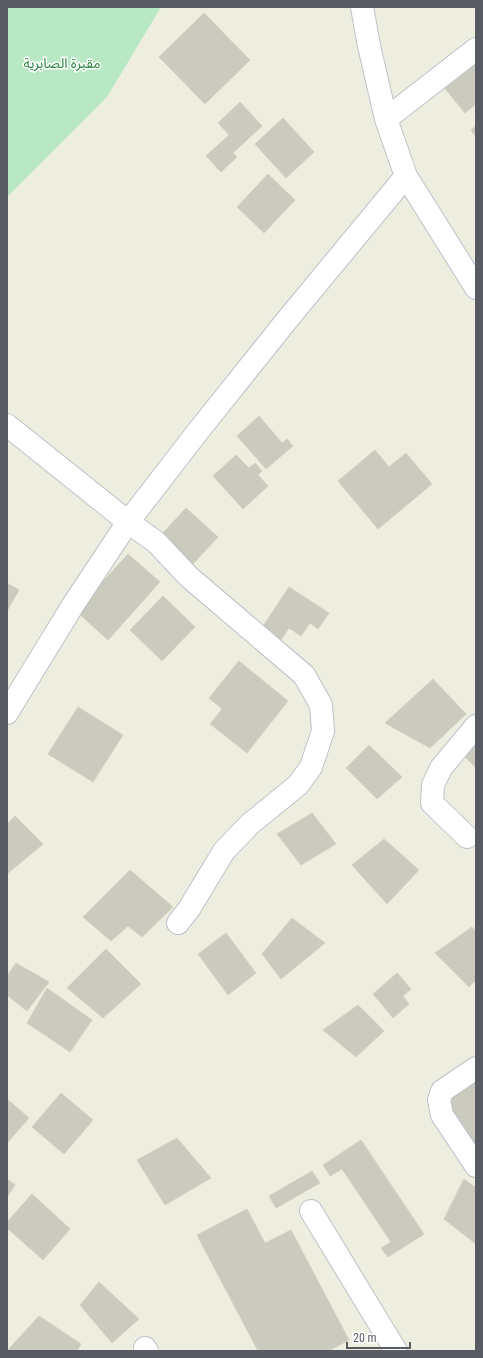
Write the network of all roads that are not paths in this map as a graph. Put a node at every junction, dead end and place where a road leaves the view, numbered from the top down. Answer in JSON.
{"nodes":[{"id":1,"x":362,"y":7,"type":"edge"},
{"id":2,"x":476,"y":48,"type":"edge"},
{"id":3,"x":386,"y":119,"type":"junction"},
{"id":4,"x":406,"y":176,"type":"junction"},
{"id":5,"x":476,"y":288,"type":"edge"},
{"id":6,"x":7,"y":424,"type":"edge"},
{"id":7,"x":128,"y":522,"type":"junction"},
{"id":8,"x":7,"y":713,"type":"edge"},
{"id":9,"x":476,"y":726,"type":"edge"},
{"id":10,"x":467,"y":837,"type":"dead end"},
{"id":11,"x":178,"y":923,"type":"dead end"},
{"id":12,"x":476,"y":1068,"type":"edge"},
{"id":13,"x":476,"y":1166,"type":"edge"},
{"id":14,"x":312,"y":1211,"type":"dead end"},
{"id":15,"x":396,"y":1351,"type":"edge"}],
"edges":[{"from":1,"to":3,"type":"street"},
{"from":2,"to":3,"type":"street"},
{"from":3,"to":4,"type":"street"},
{"from":4,"to":5,"type":"street"},
{"from":4,"to":7,"type":"street"},
{"from":6,"to":7,"type":"street"},
{"from":7,"to":8,"type":"street"},
{"from":7,"to":11,"type":"street"},
{"from":9,"to":10,"type":"street"},
{"from":12,"to":13,"type":"street"},
{"from":14,"to":15,"type":"street"}]}
